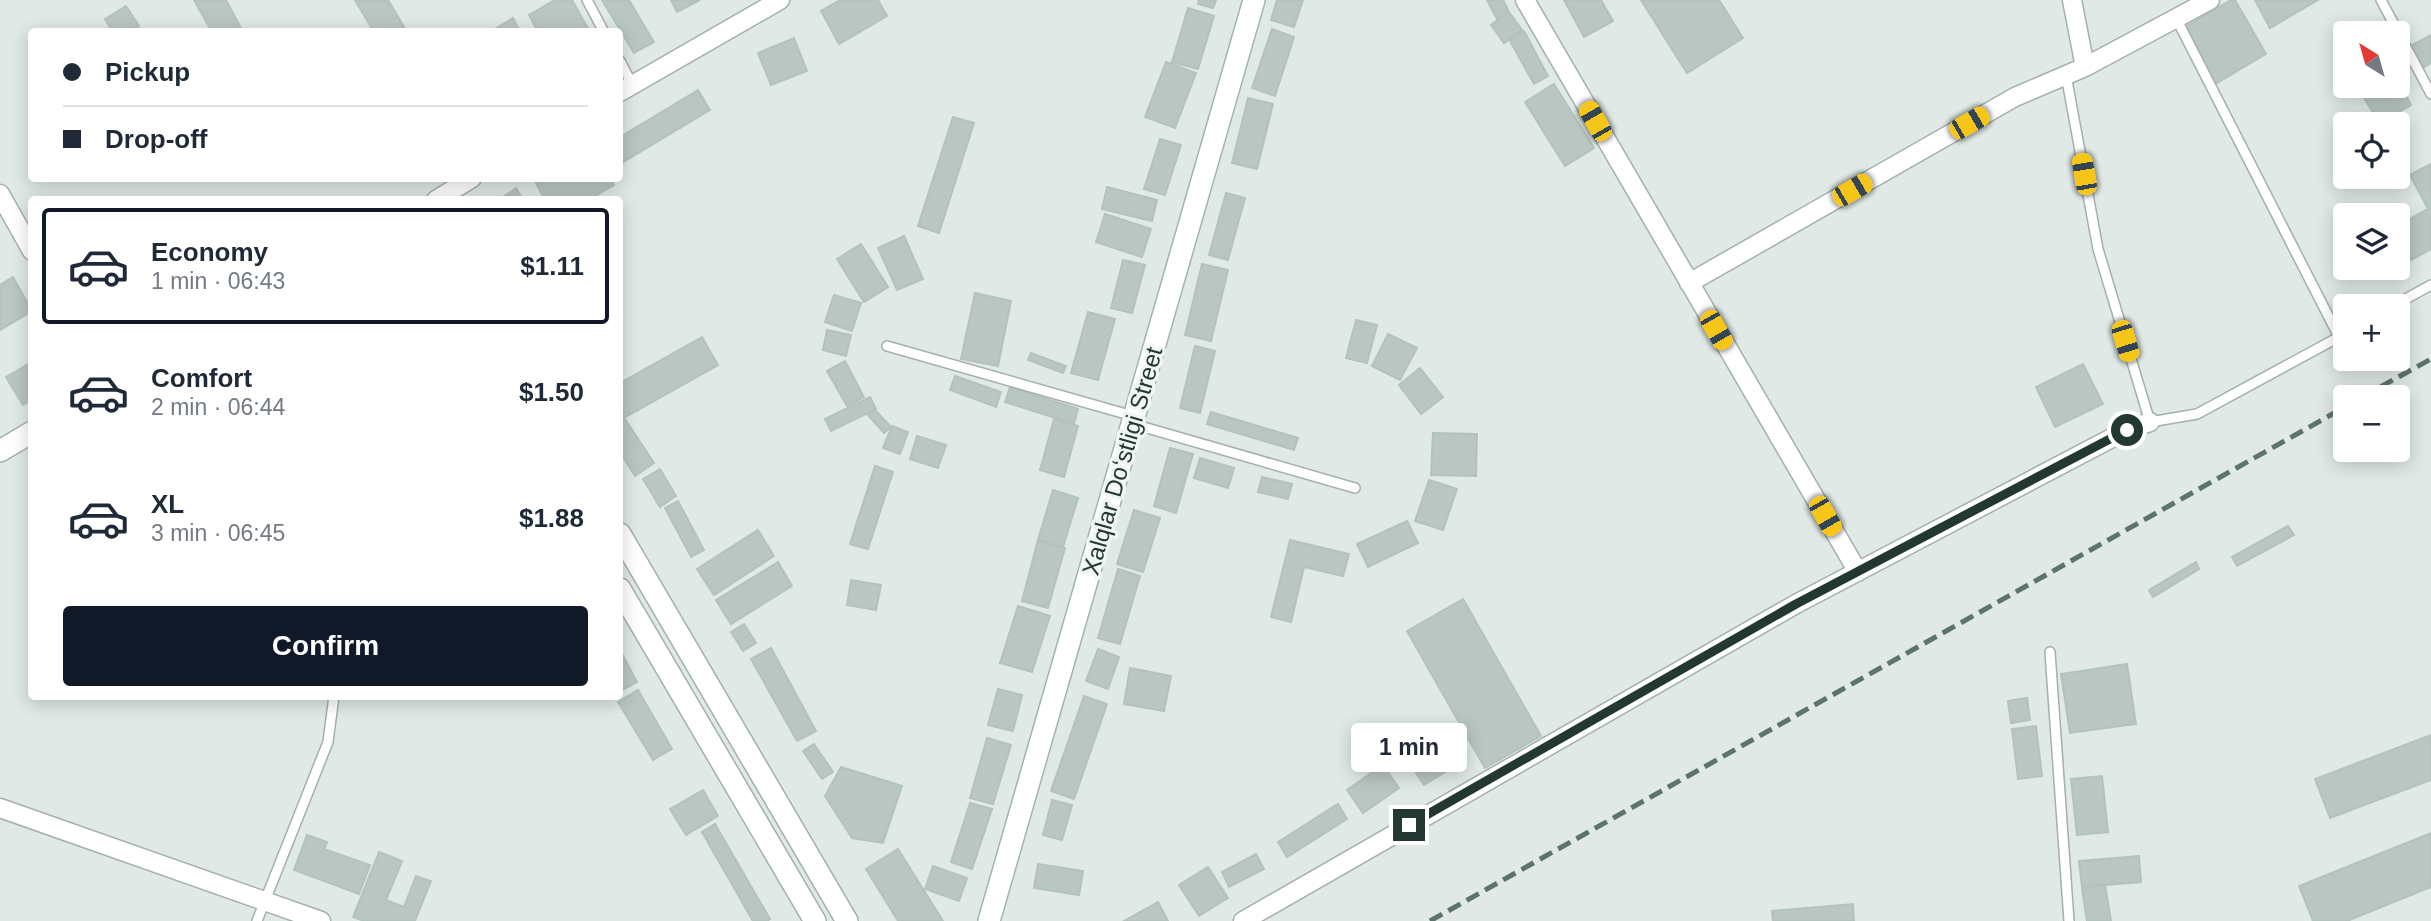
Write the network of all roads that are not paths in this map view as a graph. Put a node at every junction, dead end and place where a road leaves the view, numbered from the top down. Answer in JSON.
{"nodes":[{"id":1,"x":587,"y":0,"type":"edge"},
{"id":2,"x":780,"y":0,"type":"edge"},
{"id":3,"x":1254,"y":0,"type":"edge"},
{"id":4,"x":2072,"y":0,"type":"edge"},
{"id":5,"x":2210,"y":0,"type":"edge"},
{"id":6,"x":2381,"y":0,"type":"edge"},
{"id":7,"x":1529,"y":1,"type":"edge"},
{"id":8,"x":2176,"y":18,"type":"junction"},
{"id":9,"x":602,"y":28,"type":"edge"},
{"id":10,"x":2085,"y":66,"type":"junction"},
{"id":11,"x":2066,"y":75,"type":"junction"},
{"id":12,"x":626,"y":88,"type":"edge"},
{"id":13,"x":2431,"y":94,"type":"edge"},
{"id":14,"x":465,"y":182,"type":"edge"},
{"id":15,"x":0,"y":194,"type":"edge"},
{"id":16,"x":443,"y":196,"type":"edge"},
{"id":17,"x":28,"y":244,"type":"edge"},
{"id":18,"x":1689,"y":284,"type":"junction"},
{"id":19,"x":2431,"y":285,"type":"edge"},
{"id":20,"x":2410,"y":297,"type":"edge"},
{"id":21,"x":2333,"y":318,"type":"edge"},
{"id":22,"x":2333,"y":340,"type":"edge"},
{"id":23,"x":887,"y":346,"type":"dead end"},
{"id":24,"x":1134,"y":420,"type":"junction"},
{"id":25,"x":2150,"y":422,"type":"junction"},
{"id":26,"x":28,"y":434,"type":"edge"},
{"id":27,"x":0,"y":451,"type":"edge"},
{"id":28,"x":1355,"y":488,"type":"dead end"},
{"id":29,"x":623,"y":539,"type":"edge"},
{"id":30,"x":1858,"y":572,"type":"junction"},
{"id":31,"x":623,"y":594,"type":"edge"},
{"id":32,"x":2050,"y":652,"type":"dead end"},
{"id":33,"x":333,"y":700,"type":"edge"},
{"id":34,"x":0,"y":808,"type":"edge"},
{"id":35,"x":265,"y":901,"type":"junction"},
{"id":36,"x":257,"y":921,"type":"edge"},
{"id":37,"x":321,"y":921,"type":"edge"},
{"id":38,"x":815,"y":921,"type":"edge"},
{"id":39,"x":847,"y":921,"type":"edge"},
{"id":40,"x":989,"y":921,"type":"edge"},
{"id":41,"x":1243,"y":921,"type":"edge"},
{"id":42,"x":2069,"y":921,"type":"edge"}],
"edges":[{"from":1,"to":9,"type":"lane"},
{"from":2,"to":12,"type":"street"},
{"from":3,"to":24,"type":"main road","name":"Xalqlar Doʻstligi Street"},
{"from":4,"to":10,"type":"street"},
{"from":5,"to":8,"type":"street"},
{"from":6,"to":13,"type":"lane"},
{"from":7,"to":18,"type":"street"},
{"from":8,"to":10,"type":"street"},
{"from":8,"to":21,"type":"lane"},
{"from":10,"to":11,"type":"street"},
{"from":11,"to":18,"type":"street"},
{"from":11,"to":25,"type":"lane"},
{"from":14,"to":16,"type":"street"},
{"from":15,"to":17,"type":"street"},
{"from":18,"to":30,"type":"street"},
{"from":19,"to":20,"type":"lane"},
{"from":22,"to":25,"type":"lane"},
{"from":23,"to":24,"type":"lane"},
{"from":24,"to":28,"type":"lane"},
{"from":24,"to":40,"type":"main road","name":"Xalqlar Doʻstligi Street"},
{"from":25,"to":30,"type":"street"},
{"from":26,"to":27,"type":"main road"},
{"from":29,"to":39,"type":"main road"},
{"from":30,"to":41,"type":"street"},
{"from":31,"to":38,"type":"main road"},
{"from":32,"to":42,"type":"lane"},
{"from":33,"to":35,"type":"lane"},
{"from":34,"to":35,"type":"street"},
{"from":35,"to":36,"type":"lane"},
{"from":35,"to":37,"type":"street"}]}
